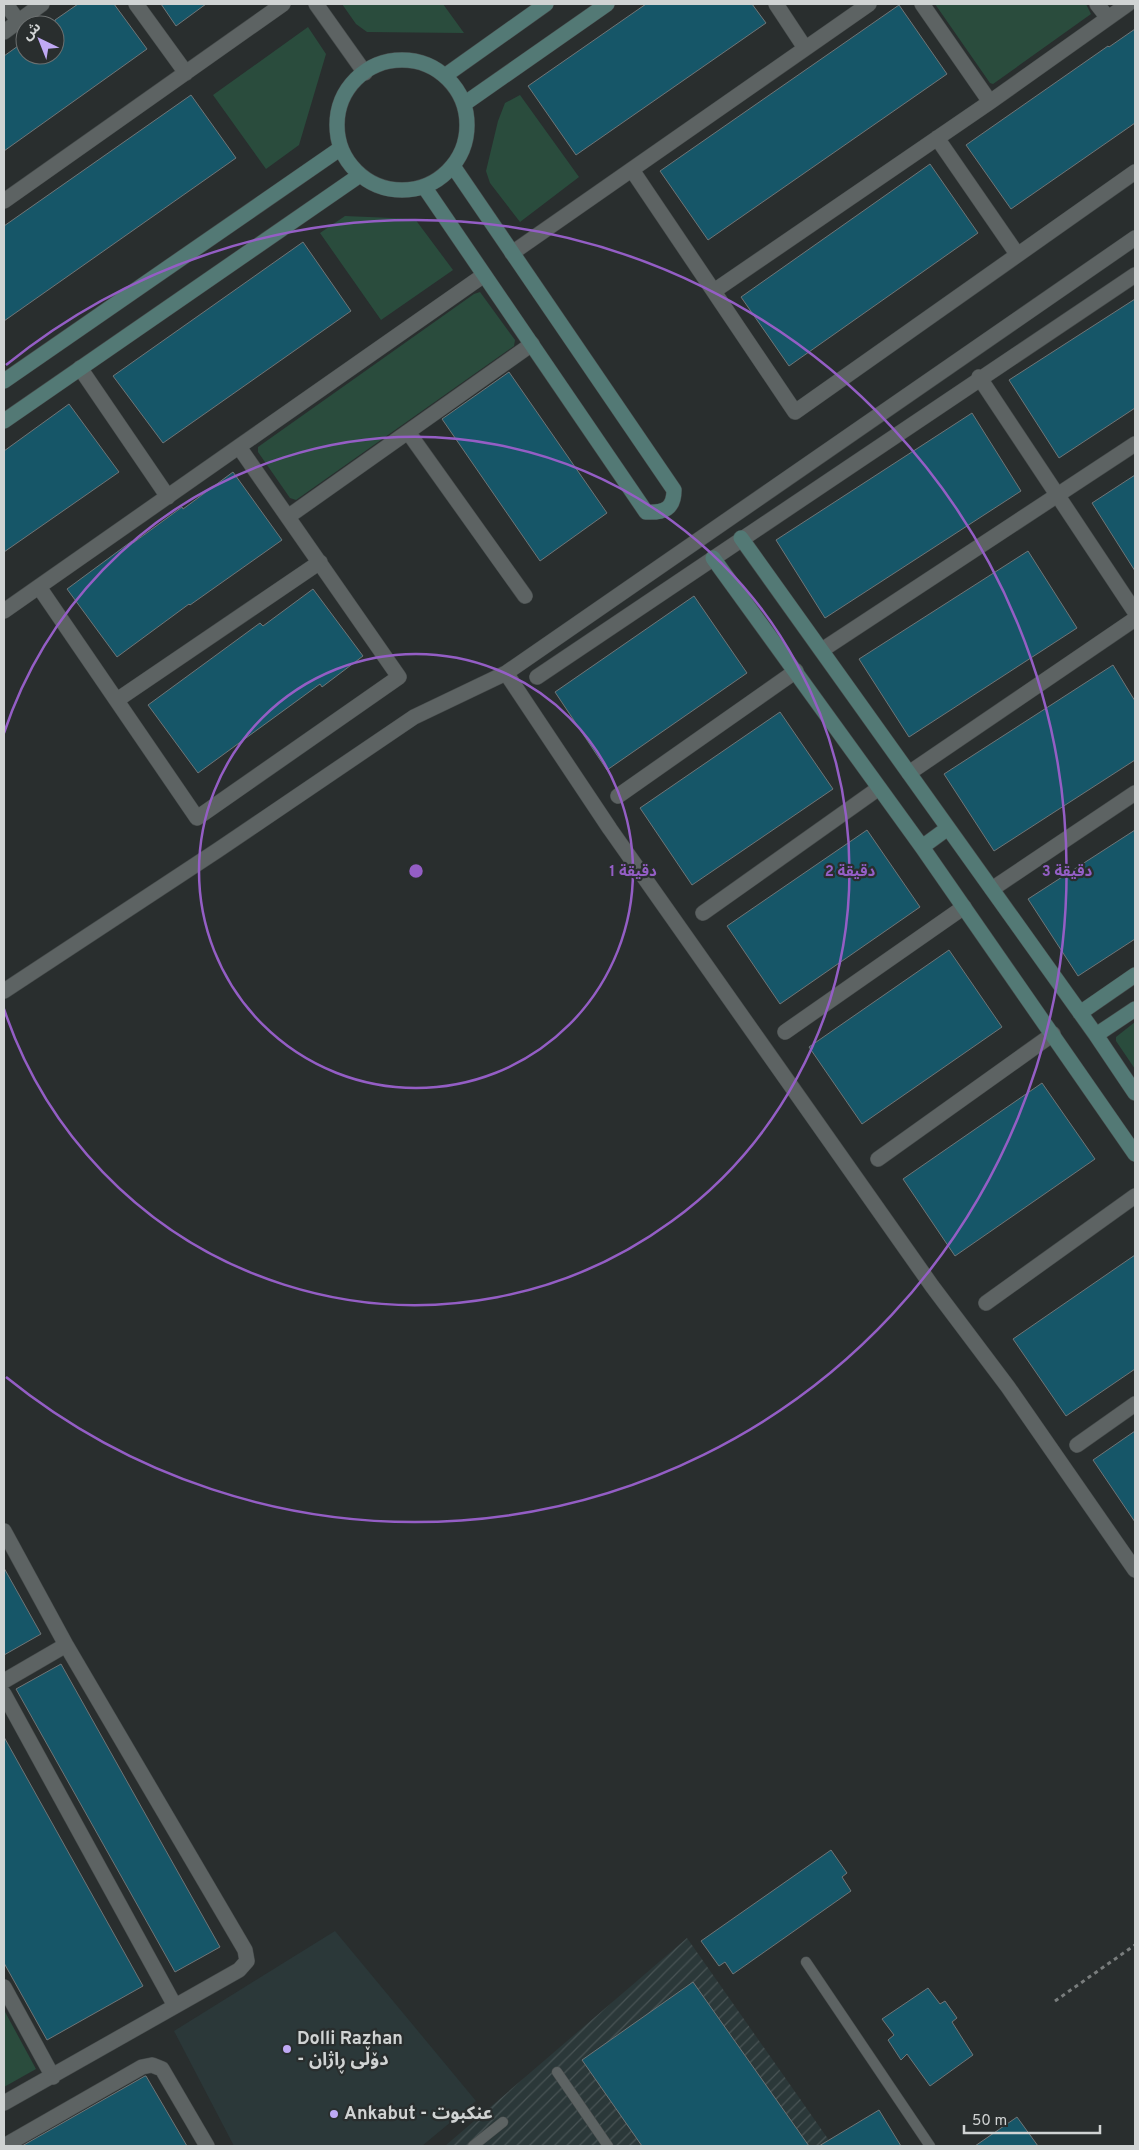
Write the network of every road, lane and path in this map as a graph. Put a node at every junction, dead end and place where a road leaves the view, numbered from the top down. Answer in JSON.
{"nodes":[{"id":1,"x":6,"y":4,"type":"edge"},
{"id":2,"x":42,"y":4,"type":"edge"},
{"id":3,"x":136,"y":4,"type":"edge"},
{"id":4,"x":283,"y":4,"type":"edge"},
{"id":5,"x":316,"y":4,"type":"edge"},
{"id":6,"x":546,"y":4,"type":"edge"},
{"id":7,"x":607,"y":4,"type":"edge"},
{"id":8,"x":776,"y":4,"type":"edge"},
{"id":9,"x":869,"y":4,"type":"edge"},
{"id":10,"x":922,"y":4,"type":"edge"},
{"id":11,"x":1098,"y":4,"type":"edge"},
{"id":12,"x":1128,"y":4,"type":"edge"},
{"id":13,"x":27,"y":15,"type":"edge"},
{"id":14,"x":15,"y":18,"type":"edge"},
{"id":15,"x":1108,"y":18,"type":"junction"},
{"id":16,"x":15,"y":24,"type":"edge"},
{"id":17,"x":4,"y":32,"type":"edge"},
{"id":18,"x":805,"y":48,"type":"junction"},
{"id":19,"x":186,"y":73,"type":"junction"},
{"id":20,"x":365,"y":73,"type":"junction"},
{"id":21,"x":446,"y":75,"type":"junction"},
{"id":22,"x":990,"y":102,"type":"junction"},
{"id":23,"x":464,"y":104,"type":"junction"},
{"id":24,"x":938,"y":138,"type":"junction"},
{"id":25,"x":341,"y":148,"type":"junction"},
{"id":26,"x":453,"y":166,"type":"junction"},
{"id":27,"x":632,"y":170,"type":"junction"},
{"id":28,"x":1135,"y":172,"type":"edge"},
{"id":29,"x":360,"y":175,"type":"junction"},
{"id":30,"x":426,"y":188,"type":"junction"},
{"id":31,"x":4,"y":201,"type":"edge"},
{"id":32,"x":1135,"y":238,"type":"edge"},
{"id":33,"x":512,"y":253,"type":"junction"},
{"id":34,"x":1017,"y":254,"type":"junction"},
{"id":35,"x":484,"y":275,"type":"junction"},
{"id":36,"x":1135,"y":275,"type":"edge"},
{"id":37,"x":714,"y":291,"type":"junction"},
{"id":38,"x":532,"y":344,"type":"junction"},
{"id":39,"x":80,"y":368,"type":"junction"},
{"id":40,"x":979,"y":377,"type":"junction"},
{"id":41,"x":4,"y":380,"type":"edge"},
{"id":42,"x":4,"y":422,"type":"edge"},
{"id":43,"x":408,"y":432,"type":"junction"},
{"id":44,"x":1135,"y":444,"type":"edge"},
{"id":45,"x":239,"y":447,"type":"junction"},
{"id":46,"x":1058,"y":495,"type":"junction"},
{"id":47,"x":168,"y":497,"type":"junction"},
{"id":48,"x":289,"y":516,"type":"junction"},
{"id":49,"x":741,"y":538,"type":"junction"},
{"id":50,"x":713,"y":558,"type":"junction"},
{"id":51,"x":320,"y":562,"type":"junction"},
{"id":52,"x":39,"y":588,"type":"junction"},
{"id":53,"x":524,"y":596,"type":"dead end"},
{"id":54,"x":4,"y":611,"type":"edge"},
{"id":55,"x":1135,"y":612,"type":"edge"},
{"id":56,"x":1135,"y":619,"type":"edge"},
{"id":57,"x":822,"y":650,"type":"junction"},
{"id":58,"x":796,"y":671,"type":"junction"},
{"id":59,"x":506,"y":672,"type":"junction"},
{"id":60,"x":536,"y":677,"type":"dead end"},
{"id":61,"x":117,"y":700,"type":"junction"},
{"id":62,"x":909,"y":773,"type":"junction"},
{"id":63,"x":880,"y":788,"type":"junction"},
{"id":64,"x":1135,"y":793,"type":"edge"},
{"id":65,"x":618,"y":796,"type":"dead end"},
{"id":66,"x":948,"y":828,"type":"junction"},
{"id":67,"x":922,"y":847,"type":"junction"},
{"id":68,"x":992,"y":889,"type":"junction"},
{"id":69,"x":964,"y":907,"type":"junction"},
{"id":70,"x":703,"y":913,"type":"dead end"},
{"id":71,"x":1135,"y":975,"type":"edge"},
{"id":72,"x":4,"y":991,"type":"edge"},
{"id":73,"x":1135,"y":1009,"type":"edge"},
{"id":74,"x":1080,"y":1013,"type":"junction"},
{"id":75,"x":785,"y":1032,"type":"dead end"},
{"id":76,"x":1052,"y":1034,"type":"junction"},
{"id":77,"x":1096,"y":1035,"type":"junction"},
{"id":78,"x":1135,"y":1093,"type":"edge"},
{"id":79,"x":1135,"y":1154,"type":"edge"},
{"id":80,"x":878,"y":1159,"type":"dead end"},
{"id":81,"x":1135,"y":1196,"type":"edge"},
{"id":82,"x":986,"y":1303,"type":"dead end"},
{"id":83,"x":1135,"y":1404,"type":"edge"},
{"id":84,"x":1078,"y":1445,"type":"dead end"},
{"id":85,"x":4,"y":1531,"type":"edge"},
{"id":86,"x":1135,"y":1570,"type":"edge"},
{"id":87,"x":66,"y":1645,"type":"junction"},
{"id":88,"x":4,"y":1681,"type":"edge"},
{"id":89,"x":4,"y":1694,"type":"edge"},
{"id":90,"x":1135,"y":1945,"type":"edge"},
{"id":91,"x":806,"y":1962,"type":"dead end"},
{"id":92,"x":4,"y":1987,"type":"edge"},
{"id":93,"x":1055,"y":2001,"type":"dead end"},
{"id":94,"x":175,"y":2006,"type":"junction"},
{"id":95,"x":557,"y":2072,"type":"dead end"},
{"id":96,"x":53,"y":2077,"type":"junction"},
{"id":97,"x":4,"y":2103,"type":"edge"},
{"id":98,"x":503,"y":2122,"type":"dead end"},
{"id":99,"x":4,"y":2146,"type":"edge"},
{"id":100,"x":208,"y":2146,"type":"edge"},
{"id":101,"x":473,"y":2146,"type":"edge"},
{"id":102,"x":608,"y":2146,"type":"edge"},
{"id":103,"x":930,"y":2146,"type":"edge"}],
"edges":[{"from":1,"to":14,"type":"street"},
{"from":2,"to":13,"type":"street"},
{"from":3,"to":19,"type":"street"},
{"from":4,"to":19,"type":"street"},
{"from":5,"to":20,"type":"street"},
{"from":6,"to":21,"type":"street"},
{"from":7,"to":23,"type":"street"},
{"from":8,"to":18,"type":"street"},
{"from":9,"to":18,"type":"street"},
{"from":10,"to":22,"type":"street"},
{"from":11,"to":15,"type":"street"},
{"from":12,"to":15,"type":"street"},
{"from":15,"to":22,"type":"street"},
{"from":16,"to":17,"type":"street"},
{"from":18,"to":27,"type":"street"},
{"from":19,"to":31,"type":"street"},
{"from":20,"to":21,"type":"street"},
{"from":20,"to":25,"type":"street"},
{"from":21,"to":23,"type":"street"},
{"from":22,"to":24,"type":"street"},
{"from":23,"to":26,"type":"street"},
{"from":24,"to":34,"type":"street"},
{"from":24,"to":37,"type":"street"},
{"from":25,"to":29,"type":"street"},
{"from":25,"to":41,"type":"street"},
{"from":26,"to":30,"type":"street"},
{"from":26,"to":33,"type":"street"},
{"from":27,"to":33,"type":"street"},
{"from":27,"to":37,"type":"street"},
{"from":28,"to":34,"type":"street"},
{"from":29,"to":30,"type":"street"},
{"from":29,"to":39,"type":"street"},
{"from":30,"to":35,"type":"street"},
{"from":32,"to":59,"type":"street"},
{"from":33,"to":38,"type":"street"},
{"from":34,"to":37,"type":"street"},
{"from":35,"to":38,"type":"street"},
{"from":35,"to":45,"type":"street"},
{"from":36,"to":40,"type":"street"},
{"from":38,"to":43,"type":"street"},
{"from":39,"to":42,"type":"street"},
{"from":39,"to":47,"type":"street"},
{"from":40,"to":46,"type":"street"},
{"from":40,"to":49,"type":"street"},
{"from":43,"to":48,"type":"street"},
{"from":43,"to":53,"type":"street"},
{"from":44,"to":46,"type":"street"},
{"from":45,"to":47,"type":"street"},
{"from":45,"to":48,"type":"street"},
{"from":46,"to":55,"type":"street"},
{"from":46,"to":57,"type":"street"},
{"from":47,"to":52,"type":"street"},
{"from":48,"to":51,"type":"street"},
{"from":49,"to":50,"type":"street"},
{"from":49,"to":57,"type":"street"},
{"from":50,"to":58,"type":"street"},
{"from":50,"to":60,"type":"street"},
{"from":51,"to":61,"type":"street"},
{"from":51,"to":61,"type":"street"},
{"from":52,"to":54,"type":"street"},
{"from":52,"to":61,"type":"street"},
{"from":56,"to":62,"type":"street"},
{"from":57,"to":62,"type":"street"},
{"from":58,"to":63,"type":"street"},
{"from":58,"to":65,"type":"street"},
{"from":59,"to":72,"type":"street"},
{"from":59,"to":86,"type":"street"},
{"from":62,"to":66,"type":"street"},
{"from":63,"to":67,"type":"street"},
{"from":63,"to":70,"type":"street"},
{"from":64,"to":68,"type":"street"},
{"from":66,"to":67,"type":"street"},
{"from":66,"to":68,"type":"street"},
{"from":67,"to":69,"type":"street"},
{"from":68,"to":74,"type":"street"},
{"from":69,"to":75,"type":"street"},
{"from":69,"to":76,"type":"street"},
{"from":71,"to":74,"type":"street"},
{"from":73,"to":77,"type":"street"},
{"from":74,"to":77,"type":"street"},
{"from":76,"to":79,"type":"street"},
{"from":76,"to":80,"type":"street"},
{"from":77,"to":78,"type":"street"},
{"from":81,"to":82,"type":"street"},
{"from":83,"to":84,"type":"street"},
{"from":85,"to":87,"type":"street"},
{"from":87,"to":88,"type":"street"},
{"from":87,"to":94,"type":"street"},
{"from":89,"to":94,"type":"street"},
{"from":90,"to":93,"type":"path"},
{"from":91,"to":103,"type":"lane"},
{"from":92,"to":96,"type":"street"},
{"from":94,"to":96,"type":"street"},
{"from":95,"to":102,"type":"lane"},
{"from":96,"to":97,"type":"street"},
{"from":98,"to":101,"type":"lane"},
{"from":99,"to":100,"type":"street"}]}
